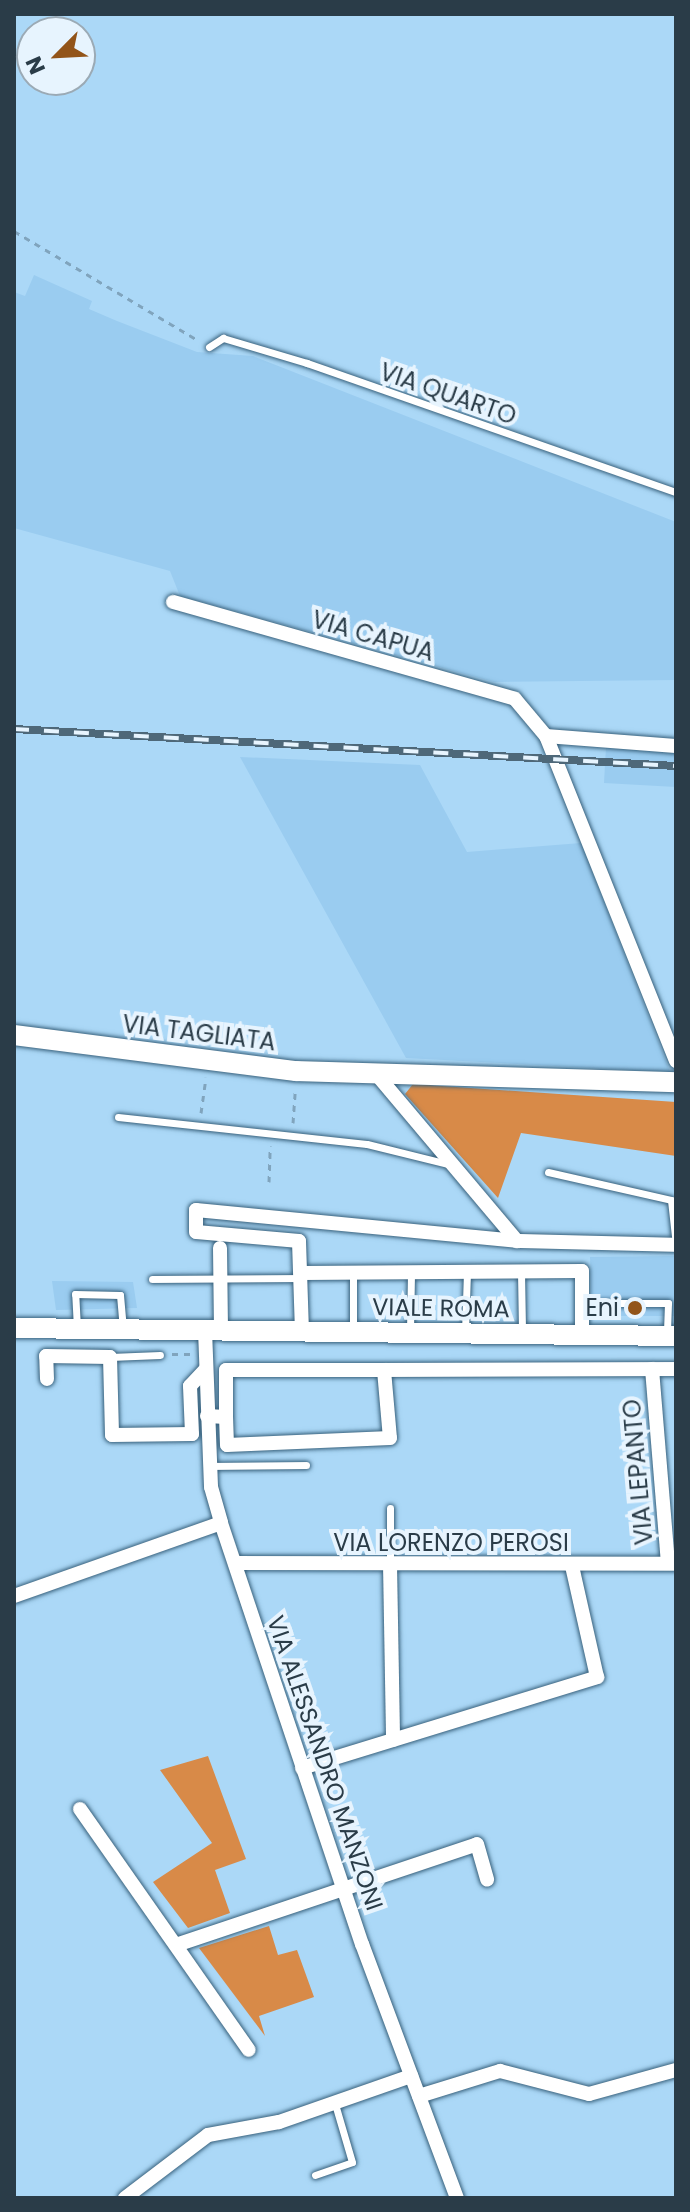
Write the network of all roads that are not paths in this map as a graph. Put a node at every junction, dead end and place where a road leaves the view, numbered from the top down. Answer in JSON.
{"nodes":[{"id":1,"x":209,"y":347,"type":"road end"},
{"id":2,"x":676,"y":492,"type":"edge"},
{"id":3,"x":173,"y":602,"type":"dead end"},
{"id":4,"x":546,"y":736,"type":"junction"},
{"id":5,"x":676,"y":746,"type":"edge"},
{"id":6,"x":14,"y":1035,"type":"edge"},
{"id":7,"x":676,"y":1061,"type":"edge"},
{"id":8,"x":378,"y":1076,"type":"junction"},
{"id":9,"x":676,"y":1082,"type":"edge"},
{"id":10,"x":118,"y":1117,"type":"dead end"},
{"id":11,"x":458,"y":1165,"type":"junction"},
{"id":12,"x":548,"y":1172,"type":"dead end"},
{"id":13,"x":517,"y":1241,"type":"junction"},
{"id":14,"x":676,"y":1245,"type":"edge"},
{"id":15,"x":220,"y":1248,"type":"dead end"},
{"id":16,"x":521,"y":1272,"type":"junction"},
{"id":17,"x":353,"y":1273,"type":"junction"},
{"id":18,"x":411,"y":1273,"type":"junction"},
{"id":19,"x":467,"y":1273,"type":"junction"},
{"id":20,"x":302,"y":1276,"type":"junction"},
{"id":21,"x":152,"y":1279,"type":"dead end"},
{"id":22,"x":220,"y":1279,"type":"junction"},
{"id":23,"x":582,"y":1303,"type":"junction"},
{"id":24,"x":672,"y":1303,"type":"edge"},
{"id":25,"x":14,"y":1328,"type":"edge"},
{"id":26,"x":77,"y":1329,"type":"junction"},
{"id":27,"x":123,"y":1330,"type":"junction"},
{"id":28,"x":213,"y":1331,"type":"junction"},
{"id":29,"x":302,"y":1332,"type":"junction"},
{"id":30,"x":353,"y":1333,"type":"junction"},
{"id":31,"x":410,"y":1333,"type":"junction"},
{"id":32,"x":465,"y":1334,"type":"junction"},
{"id":33,"x":522,"y":1335,"type":"junction"},
{"id":34,"x":582,"y":1335,"type":"junction"},
{"id":35,"x":672,"y":1336,"type":"edge"},
{"id":36,"x":160,"y":1355,"type":"road end"},
{"id":37,"x":110,"y":1357,"type":"junction"},
{"id":38,"x":652,"y":1369,"type":"junction"},
{"id":39,"x":676,"y":1369,"type":"edge"},
{"id":40,"x":205,"y":1370,"type":"junction"},
{"id":41,"x":384,"y":1370,"type":"junction"},
{"id":42,"x":47,"y":1379,"type":"dead end"},
{"id":43,"x":207,"y":1416,"type":"junction"},
{"id":44,"x":226,"y":1417,"type":"junction"},
{"id":45,"x":306,"y":1465,"type":"dead end"},
{"id":46,"x":210,"y":1466,"type":"junction"},
{"id":47,"x":390,"y":1508,"type":"dead end"},
{"id":48,"x":221,"y":1523,"type":"junction"},
{"id":49,"x":235,"y":1563,"type":"junction"},
{"id":50,"x":672,"y":1563,"type":"edge"},
{"id":51,"x":390,"y":1564,"type":"junction"},
{"id":52,"x":572,"y":1566,"type":"junction"},
{"id":53,"x":14,"y":1596,"type":"edge"},
{"id":54,"x":393,"y":1740,"type":"junction"},
{"id":55,"x":302,"y":1768,"type":"junction"},
{"id":56,"x":80,"y":1809,"type":"dead end"},
{"id":57,"x":487,"y":1880,"type":"dead end"},
{"id":58,"x":342,"y":1884,"type":"junction"},
{"id":59,"x":176,"y":1945,"type":"junction"},
{"id":60,"x":249,"y":2050,"type":"dead end"},
{"id":61,"x":676,"y":2070,"type":"edge"},
{"id":62,"x":411,"y":2076,"type":"junction"},
{"id":63,"x":419,"y":2096,"type":"junction"},
{"id":64,"x":335,"y":2104,"type":"junction"},
{"id":65,"x":315,"y":2175,"type":"dead end"},
{"id":66,"x":125,"y":2198,"type":"edge"},
{"id":67,"x":457,"y":2198,"type":"edge"}],
"edges":[{"from":1,"to":2,"type":"lane","name":"VIA QUARTO"},
{"from":3,"to":4,"type":"street","name":"VIA CAPUA"},
{"from":4,"to":5,"type":"street"},
{"from":4,"to":7,"type":"street","name":"VIA CAPUA"},
{"from":6,"to":8,"type":"street","name":"VIA TAGLIATA"},
{"from":8,"to":9,"type":"street","name":"VIA TAGLIATA"},
{"from":8,"to":11,"type":"street"},
{"from":10,"to":11,"type":"lane"},
{"from":11,"to":13,"type":"street"},
{"from":12,"to":14,"type":"lane"},
{"from":13,"to":14,"type":"street"},
{"from":13,"to":20,"type":"street"},
{"from":15,"to":22,"type":"street","name":"VIA ALESSANDRO MANZONI"},
{"from":16,"to":19,"type":"street"},
{"from":16,"to":23,"type":"street"},
{"from":16,"to":33,"type":"lane"},
{"from":17,"to":18,"type":"street"},
{"from":17,"to":20,"type":"street"},
{"from":17,"to":30,"type":"lane"},
{"from":18,"to":19,"type":"street"},
{"from":18,"to":31,"type":"lane"},
{"from":19,"to":32,"type":"lane"},
{"from":20,"to":22,"type":"lane"},
{"from":20,"to":29,"type":"street"},
{"from":21,"to":22,"type":"lane"},
{"from":22,"to":28,"type":"street","name":"VIA ALESSANDRO MANZONI"},
{"from":23,"to":24,"type":"lane"},
{"from":23,"to":34,"type":"street"},
{"from":24,"to":35,"type":"lane"},
{"from":25,"to":26,"type":"street","name":"VIALE ROMA"},
{"from":26,"to":27,"type":"street","name":"VIALE ROMA"},
{"from":26,"to":27,"type":"lane"},
{"from":27,"to":28,"type":"street","name":"VIALE ROMA"},
{"from":28,"to":29,"type":"street","name":"VIALE ROMA"},
{"from":28,"to":40,"type":"street","name":"VIA ALESSANDRO MANZONI"},
{"from":29,"to":30,"type":"street","name":"VIALE ROMA"},
{"from":30,"to":31,"type":"street","name":"VIALE ROMA"},
{"from":31,"to":32,"type":"street","name":"VIALE ROMA"},
{"from":32,"to":33,"type":"street","name":"VIALE ROMA"},
{"from":33,"to":34,"type":"street","name":"VIALE ROMA"},
{"from":34,"to":35,"type":"street","name":"VIALE ROMA"},
{"from":36,"to":37,"type":"lane"},
{"from":37,"to":40,"type":"street"},
{"from":37,"to":42,"type":"street"},
{"from":38,"to":39,"type":"street"},
{"from":38,"to":41,"type":"street"},
{"from":38,"to":50,"type":"street","name":"VIA LEPANTO"},
{"from":40,"to":43,"type":"street","name":"VIA ALESSANDRO MANZONI"},
{"from":41,"to":44,"type":"street"},
{"from":41,"to":44,"type":"street"},
{"from":43,"to":44,"type":"street"},
{"from":43,"to":46,"type":"street","name":"VIA ALESSANDRO MANZONI"},
{"from":45,"to":46,"type":"lane"},
{"from":46,"to":48,"type":"street","name":"VIA ALESSANDRO MANZONI"},
{"from":47,"to":51,"type":"lane"},
{"from":48,"to":49,"type":"street","name":"VIA ALESSANDRO MANZONI"},
{"from":48,"to":53,"type":"street"},
{"from":49,"to":51,"type":"street","name":"VIA LORENZO PEROSI"},
{"from":49,"to":55,"type":"street","name":"VIA ALESSANDRO MANZONI"},
{"from":50,"to":52,"type":"street","name":"VIA LORENZO PEROSI"},
{"from":51,"to":52,"type":"street","name":"VIA LORENZO PEROSI"},
{"from":51,"to":54,"type":"street"},
{"from":52,"to":54,"type":"street"},
{"from":54,"to":55,"type":"street"},
{"from":55,"to":58,"type":"street","name":"VIA ALESSANDRO MANZONI"},
{"from":56,"to":59,"type":"street"},
{"from":57,"to":58,"type":"street"},
{"from":58,"to":59,"type":"street"},
{"from":58,"to":62,"type":"street","name":"VIA ALESSANDRO MANZONI"},
{"from":59,"to":60,"type":"street"},
{"from":61,"to":63,"type":"street"},
{"from":62,"to":63,"type":"street","name":"VIA ALESSANDRO MANZONI"},
{"from":62,"to":64,"type":"street"},
{"from":63,"to":67,"type":"street","name":"VIA ALESSANDRO MANZONI"},
{"from":64,"to":65,"type":"lane"},
{"from":64,"to":66,"type":"street"}]}
